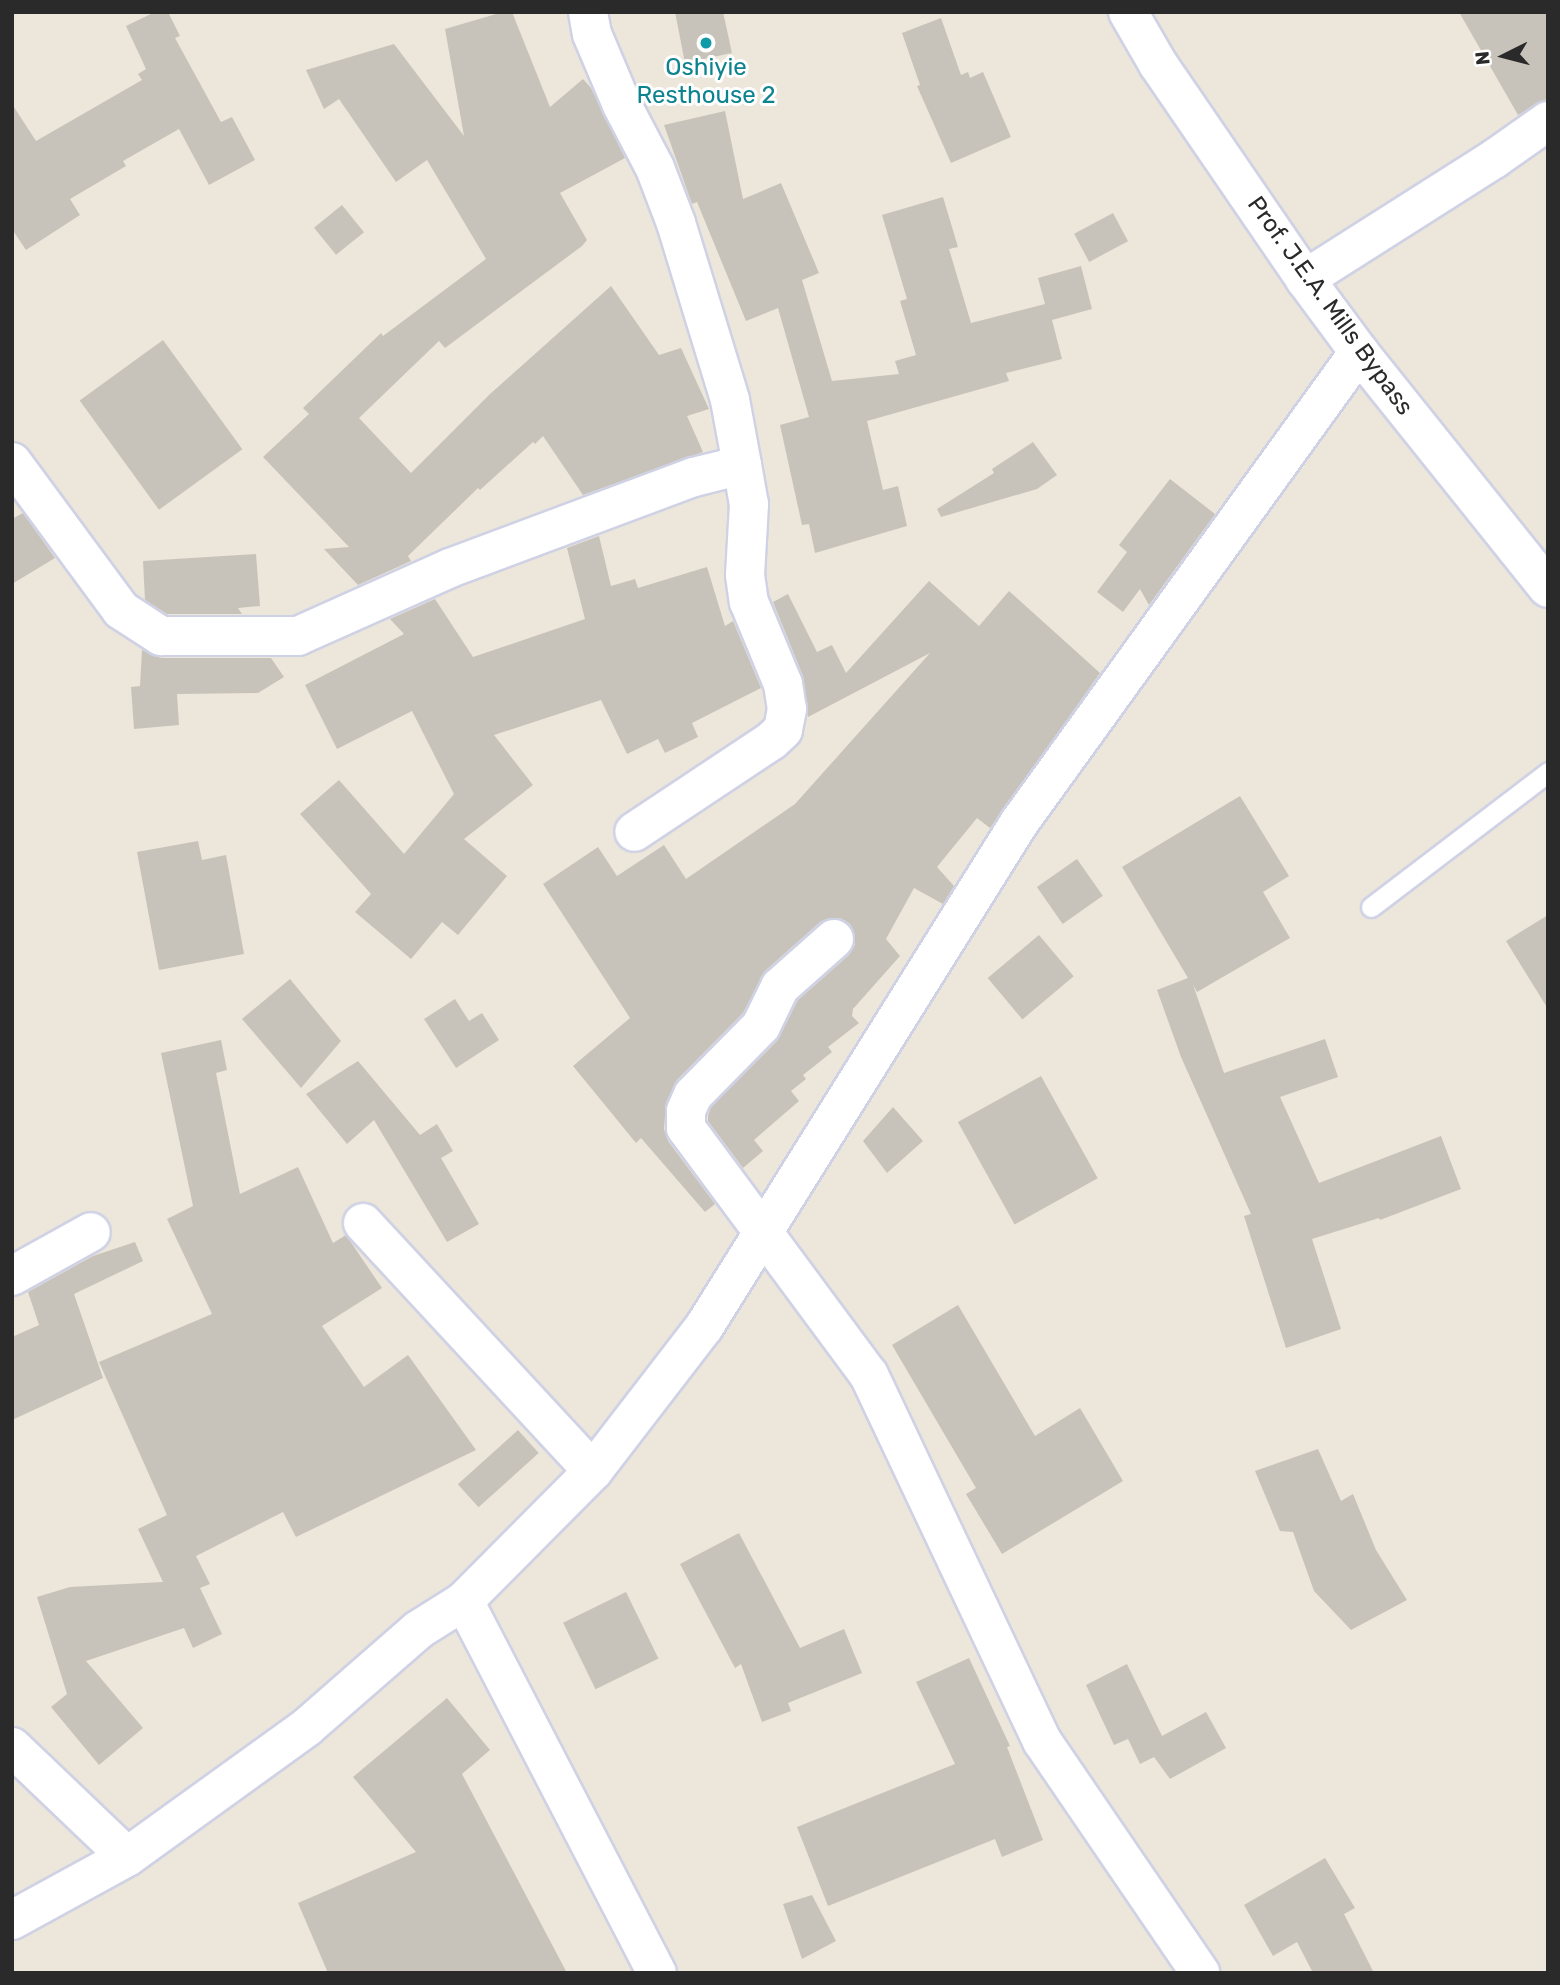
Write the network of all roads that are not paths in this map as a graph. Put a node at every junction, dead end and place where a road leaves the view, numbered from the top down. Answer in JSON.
{"nodes":[{"id":1,"x":588,"y":12,"type":"edge"},
{"id":2,"x":1128,"y":12,"type":"edge"},
{"id":3,"x":1548,"y":121,"type":"edge"},
{"id":4,"x":1305,"y":279,"type":"junction"},
{"id":5,"x":1359,"y":352,"type":"junction"},
{"id":6,"x":12,"y":462,"type":"edge"},
{"id":7,"x":742,"y":465,"type":"junction"},
{"id":8,"x":1548,"y":588,"type":"edge"},
{"id":9,"x":1548,"y":772,"type":"edge"},
{"id":10,"x":635,"y":832,"type":"dead end"},
{"id":11,"x":1371,"y":907,"type":"dead end"},
{"id":12,"x":834,"y":939,"type":"dead end"},
{"id":13,"x":363,"y":1223,"type":"dead end"},
{"id":14,"x":91,"y":1232,"type":"dead end"},
{"id":15,"x":763,"y":1234,"type":"junction"},
{"id":16,"x":12,"y":1276,"type":"edge"},
{"id":17,"x":593,"y":1471,"type":"junction"},
{"id":18,"x":464,"y":1601,"type":"junction"},
{"id":19,"x":12,"y":1747,"type":"edge"},
{"id":20,"x":127,"y":1857,"type":"junction"},
{"id":21,"x":12,"y":1920,"type":"edge"},
{"id":22,"x":657,"y":1973,"type":"edge"},
{"id":23,"x":1200,"y":1973,"type":"edge"}],
"edges":[{"from":1,"to":7,"type":"street"},
{"from":2,"to":4,"type":"street","name":"Prof. J.E.A. Mills Bypass"},
{"from":3,"to":4,"type":"street"},
{"from":4,"to":5,"type":"street","name":"Prof. J.E.A. Mills Bypass"},
{"from":5,"to":8,"type":"street","name":"Prof. J.E.A. Mills Bypass"},
{"from":5,"to":15,"type":"street"},
{"from":6,"to":7,"type":"street"},
{"from":7,"to":10,"type":"street"},
{"from":9,"to":11,"type":"lane"},
{"from":12,"to":15,"type":"street"},
{"from":13,"to":17,"type":"street"},
{"from":14,"to":16,"type":"street"},
{"from":15,"to":17,"type":"street"},
{"from":15,"to":23,"type":"street"},
{"from":17,"to":18,"type":"street"},
{"from":18,"to":20,"type":"street"},
{"from":18,"to":22,"type":"street"},
{"from":19,"to":20,"type":"street"},
{"from":20,"to":21,"type":"street"}]}
